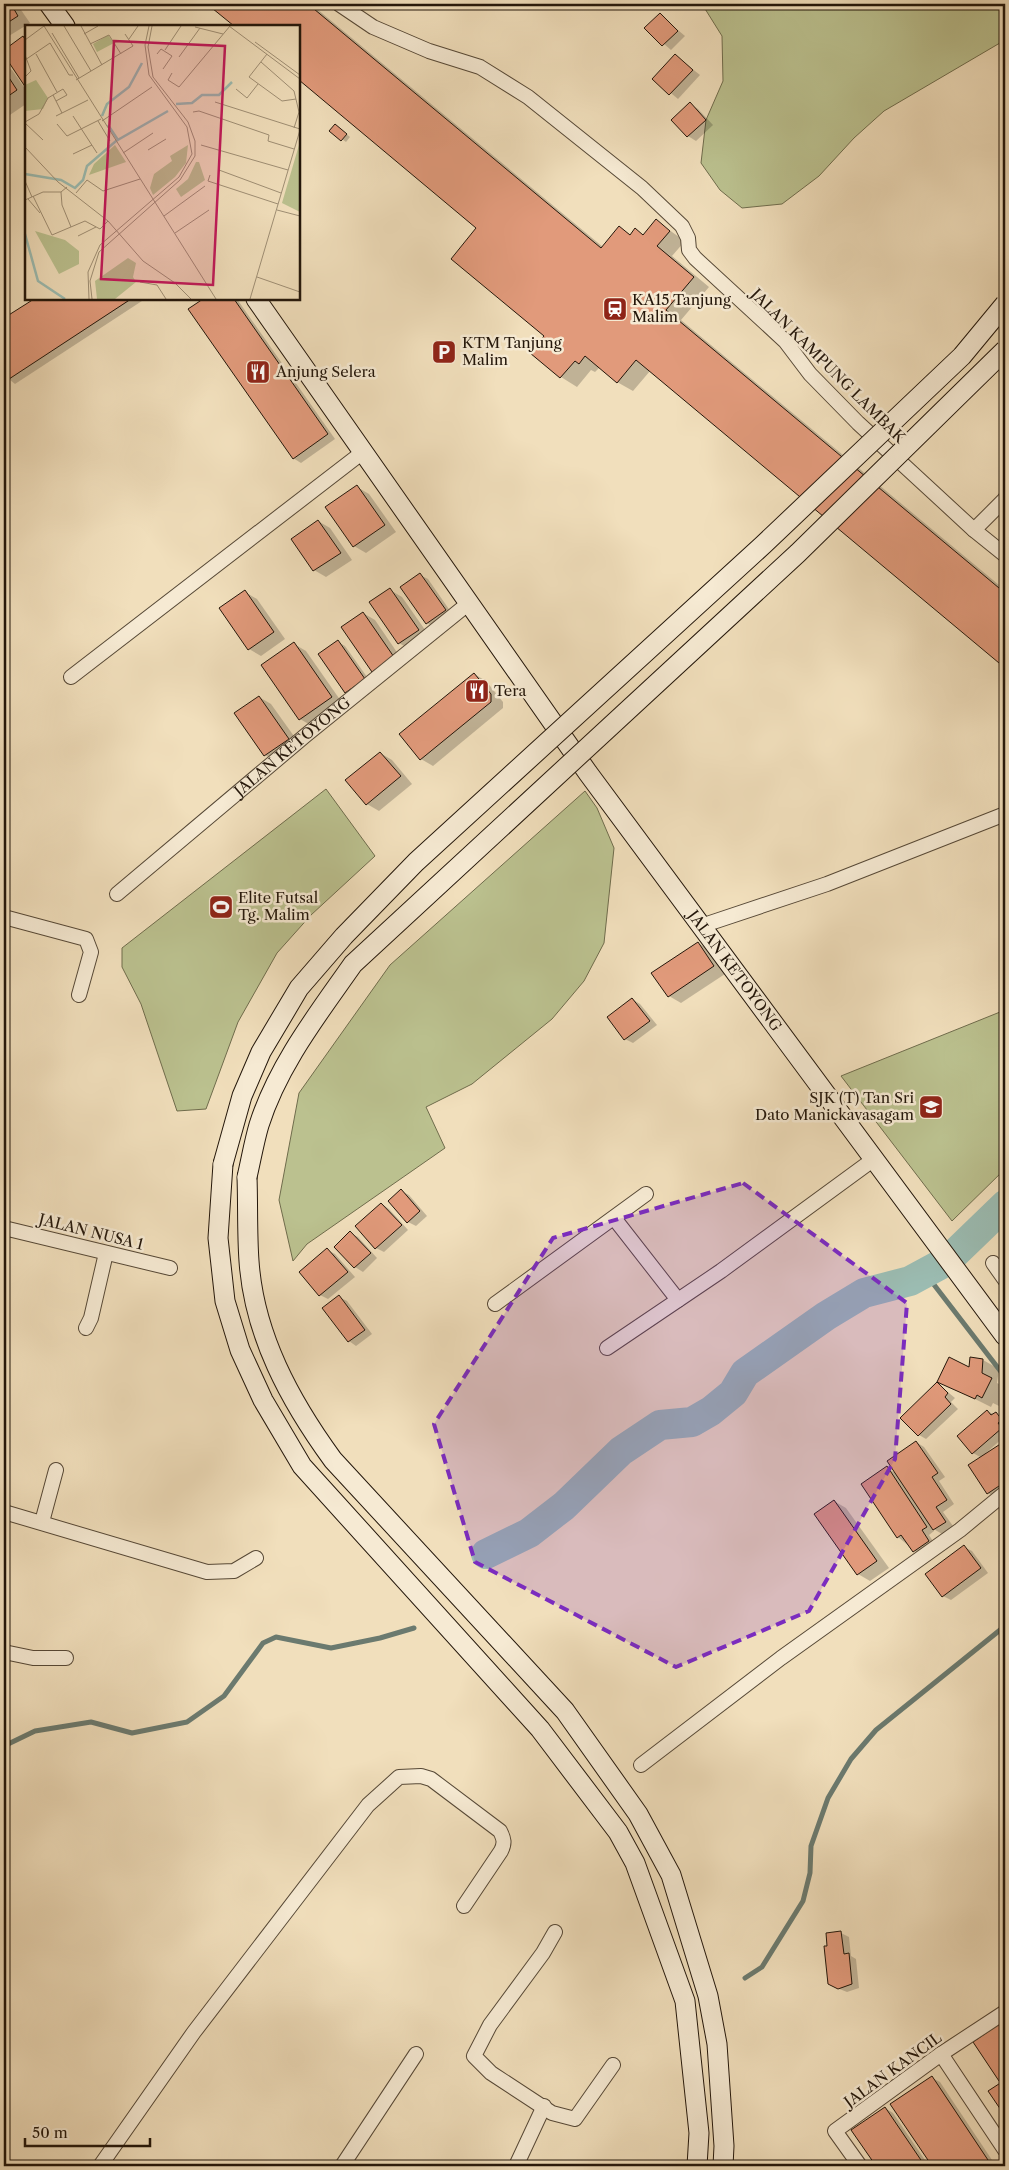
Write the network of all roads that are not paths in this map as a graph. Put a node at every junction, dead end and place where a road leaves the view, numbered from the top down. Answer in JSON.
{"nodes":[{"id":1,"x":49,"y":4,"type":"edge"},
{"id":2,"x":339,"y":4,"type":"edge"},
{"id":3,"x":64,"y":25,"type":"edge"},
{"id":4,"x":257,"y":300,"type":"edge"},
{"id":5,"x":1005,"y":304,"type":"edge"},
{"id":6,"x":1005,"y":350,"type":"edge"},
{"id":7,"x":363,"y":452,"type":"junction"},
{"id":8,"x":1005,"y":499,"type":"edge"},
{"id":9,"x":974,"y":530,"type":"junction"},
{"id":10,"x":1005,"y":555,"type":"edge"},
{"id":11,"x":469,"y":603,"type":"junction"},
{"id":12,"x":71,"y":677,"type":"dead end"},
{"id":13,"x":1005,"y":814,"type":"edge"},
{"id":14,"x":118,"y":894,"type":"dead end"},
{"id":15,"x":4,"y":917,"type":"edge"},
{"id":16,"x":701,"y":926,"type":"junction"},
{"id":17,"x":79,"y":995,"type":"dead end"},
{"id":18,"x":874,"y":1159,"type":"junction"},
{"id":19,"x":646,"y":1194,"type":"dead end"},
{"id":20,"x":614,"y":1218,"type":"junction"},
{"id":21,"x":4,"y":1228,"type":"edge"},
{"id":22,"x":106,"y":1253,"type":"junction"},
{"id":23,"x":993,"y":1263,"type":"dead end"},
{"id":24,"x":170,"y":1268,"type":"dead end"},
{"id":25,"x":1005,"y":1280,"type":"edge"},
{"id":26,"x":678,"y":1300,"type":"junction"},
{"id":27,"x":495,"y":1304,"type":"dead end"},
{"id":28,"x":86,"y":1328,"type":"dead end"},
{"id":29,"x":1005,"y":1336,"type":"edge"},
{"id":30,"x":607,"y":1348,"type":"dead end"},
{"id":31,"x":56,"y":1470,"type":"dead end"},
{"id":32,"x":1005,"y":1493,"type":"edge"},
{"id":33,"x":4,"y":1512,"type":"edge"},
{"id":34,"x":42,"y":1522,"type":"junction"},
{"id":35,"x":256,"y":1558,"type":"dead end"},
{"id":36,"x":4,"y":1652,"type":"edge"},
{"id":37,"x":66,"y":1658,"type":"dead end"},
{"id":38,"x":641,"y":1765,"type":"dead end"},
{"id":39,"x":464,"y":1906,"type":"dead end"},
{"id":40,"x":555,"y":1932,"type":"dead end"},
{"id":41,"x":1005,"y":2012,"type":"edge"},
{"id":42,"x":416,"y":2054,"type":"dead end"},
{"id":43,"x":941,"y":2054,"type":"junction"},
{"id":44,"x":614,"y":2065,"type":"dead end"},
{"id":45,"x":544,"y":2106,"type":"junction"},
{"id":46,"x":1005,"y":2150,"type":"edge"},
{"id":47,"x":100,"y":2166,"type":"edge"},
{"id":48,"x":342,"y":2166,"type":"edge"},
{"id":49,"x":516,"y":2166,"type":"edge"},
{"id":50,"x":697,"y":2166,"type":"edge"},
{"id":51,"x":723,"y":2166,"type":"edge"},
{"id":52,"x":860,"y":2166,"type":"edge"}],
"edges":[{"from":1,"to":3,"type":"main road"},
{"from":2,"to":9,"type":"street","name":"JALAN KAMPUNG LAMBAK"},
{"from":4,"to":7,"type":"main road","name":"JALAN KETOYONG"},
{"from":5,"to":50,"type":"main road","bridge":true},
{"from":6,"to":51,"type":"main road","bridge":true},
{"from":7,"to":11,"type":"main road","name":"JALAN KETOYONG"},
{"from":7,"to":12,"type":"street"},
{"from":8,"to":9,"type":"street"},
{"from":9,"to":10,"type":"street","name":"JALAN KAMPUNG LAMBAK"},
{"from":11,"to":14,"type":"street","name":"JALAN KETOYONG"},
{"from":11,"to":16,"type":"main road","name":"JALAN KETOYONG"},
{"from":13,"to":16,"type":"street"},
{"from":15,"to":17,"type":"street"},
{"from":16,"to":18,"type":"main road","name":"JALAN KETOYONG"},
{"from":18,"to":26,"type":"street"},
{"from":18,"to":29,"type":"main road","name":"JALAN KETOYONG"},
{"from":19,"to":20,"type":"street"},
{"from":20,"to":26,"type":"street"},
{"from":20,"to":27,"type":"street"},
{"from":21,"to":22,"type":"street","name":"JALAN NUSA 1"},
{"from":22,"to":24,"type":"street","name":"JALAN NUSA 1"},
{"from":22,"to":28,"type":"street"},
{"from":23,"to":25,"type":"street"},
{"from":26,"to":30,"type":"street"},
{"from":31,"to":34,"type":"street"},
{"from":32,"to":38,"type":"street"},
{"from":33,"to":34,"type":"street"},
{"from":34,"to":35,"type":"street"},
{"from":36,"to":37,"type":"street"},
{"from":39,"to":47,"type":"street"},
{"from":40,"to":45,"type":"street"},
{"from":41,"to":43,"type":"street","name":"JALAN KANCIL"},
{"from":42,"to":48,"type":"street"},
{"from":43,"to":46,"type":"street"},
{"from":43,"to":52,"type":"street","name":"JALAN KANCIL"},
{"from":44,"to":45,"type":"street"},
{"from":45,"to":49,"type":"street"}]}
